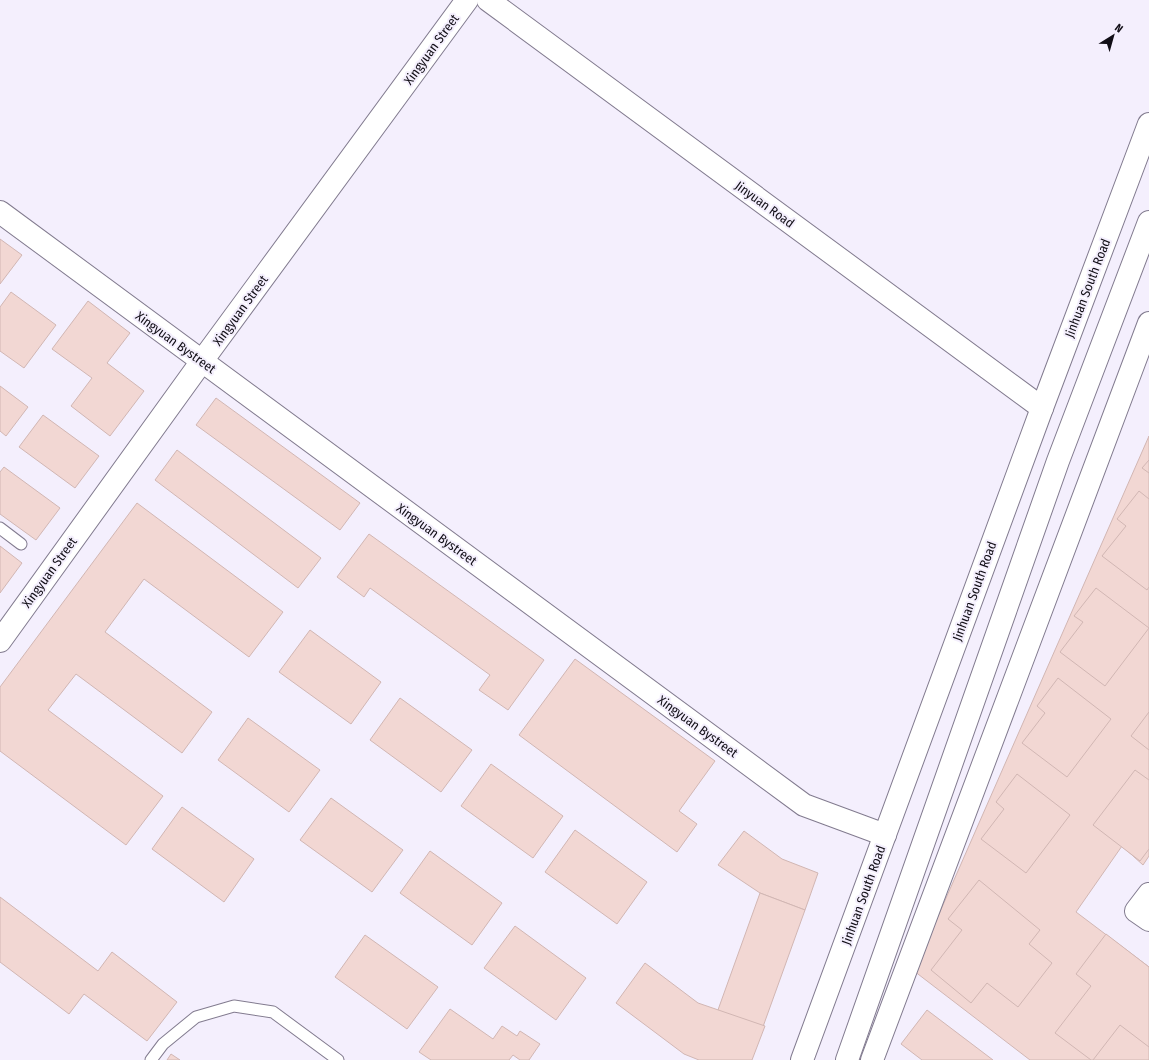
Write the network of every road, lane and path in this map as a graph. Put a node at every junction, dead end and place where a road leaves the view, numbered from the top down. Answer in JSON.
{"nodes":[{"id":1,"x":467,"y":0,"type":"edge"},
{"id":2,"x":488,"y":0,"type":"edge"},
{"id":3,"x":1149,"y":124,"type":"edge"},
{"id":4,"x":0,"y":212,"type":"edge"},
{"id":5,"x":1149,"y":222,"type":"edge"},
{"id":6,"x":1149,"y":322,"type":"edge"},
{"id":7,"x":202,"y":361,"type":"junction"},
{"id":8,"x":1042,"y":408,"type":"junction"},
{"id":9,"x":0,"y":528,"type":"edge"},
{"id":10,"x":21,"y":544,"type":"dead end"},
{"id":11,"x":0,"y":641,"type":"edge"},
{"id":12,"x":885,"y":835,"type":"junction"},
{"id":13,"x":1149,"y":894,"type":"edge"},
{"id":14,"x":1149,"y":920,"type":"edge"},
{"id":15,"x":151,"y":1060,"type":"edge"},
{"id":16,"x":338,"y":1060,"type":"edge"},
{"id":17,"x":802,"y":1060,"type":"edge"},
{"id":18,"x":846,"y":1060,"type":"edge"},
{"id":19,"x":872,"y":1060,"type":"edge"}],
"edges":[{"from":1,"to":7,"type":"street","name":"Xingyuan Street"},
{"from":2,"to":8,"type":"street","name":"Jinyuan Road"},
{"from":3,"to":8,"type":"street","name":"Jinhuan South Road"},
{"from":4,"to":7,"type":"street","name":"Xingyuan Bystreet"},
{"from":5,"to":18,"type":"street"},
{"from":6,"to":19,"type":"street"},
{"from":7,"to":11,"type":"street","name":"Xingyuan Street"},
{"from":7,"to":12,"type":"street","name":"Xingyuan Bystreet"},
{"from":8,"to":12,"type":"street","name":"Jinhuan South Road"},
{"from":9,"to":10,"type":"lane"},
{"from":12,"to":17,"type":"street","name":"Jinhuan South Road"},
{"from":13,"to":14,"type":"street"},
{"from":15,"to":16,"type":"lane"}]}
